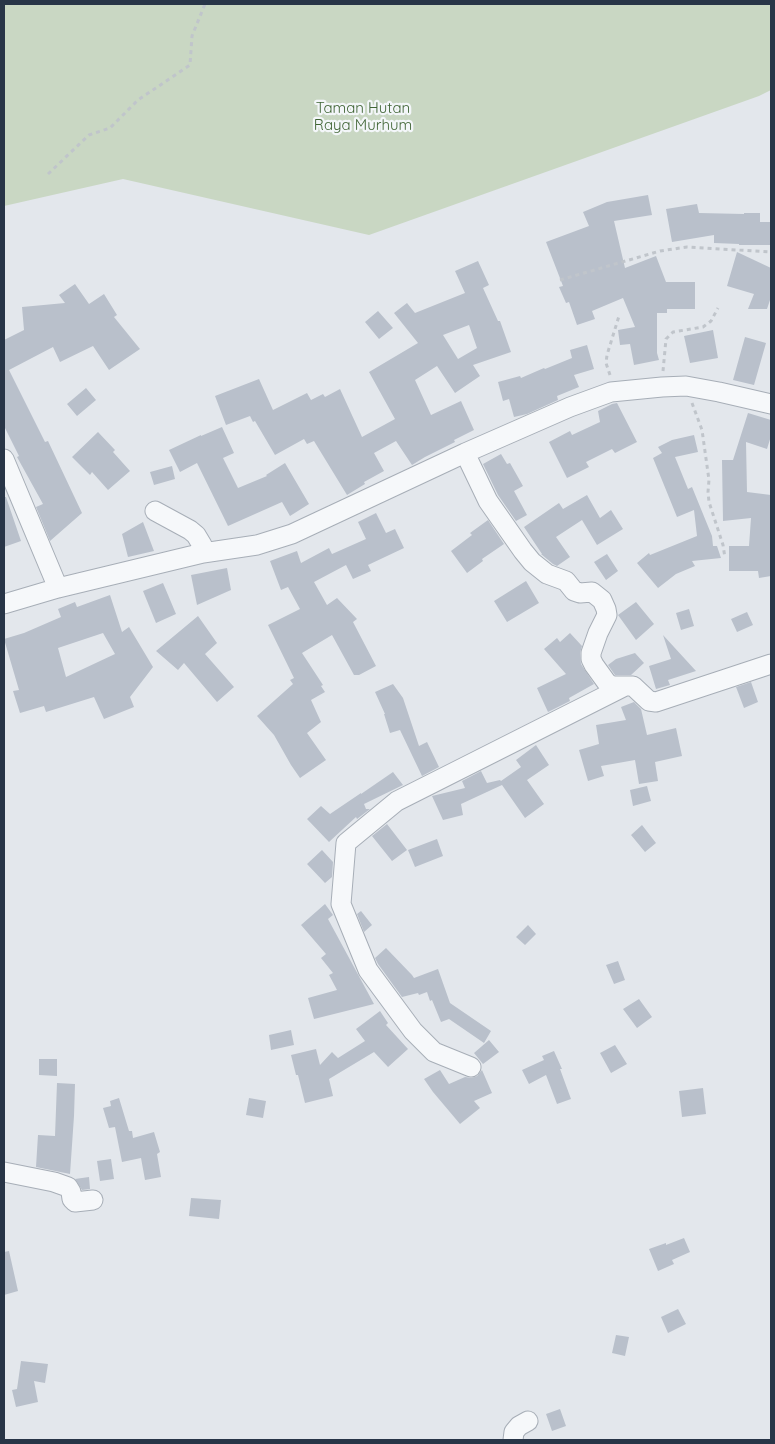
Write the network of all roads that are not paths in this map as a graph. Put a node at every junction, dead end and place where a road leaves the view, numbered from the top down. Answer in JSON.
{"nodes":[{"id":1,"x":771,"y":404,"type":"edge"},
{"id":2,"x":465,"y":453,"type":"junction"},
{"id":3,"x":4,"y":459,"type":"edge"},
{"id":4,"x":10,"y":488,"type":"edge"},
{"id":5,"x":155,"y":511,"type":"dead end"},
{"id":6,"x":204,"y":553,"type":"junction"},
{"id":7,"x":58,"y":588,"type":"junction"},
{"id":8,"x":4,"y":604,"type":"edge"},
{"id":9,"x":771,"y":664,"type":"edge"},
{"id":10,"x":624,"y":686,"type":"junction"},
{"id":11,"x":471,"y":1067,"type":"dead end"},
{"id":12,"x":4,"y":1172,"type":"edge"},
{"id":13,"x":92,"y":1200,"type":"dead end"},
{"id":14,"x":528,"y":1422,"type":"dead end"},
{"id":15,"x":513,"y":1440,"type":"edge"}],
"edges":[{"from":1,"to":2,"type":"street"},
{"from":2,"to":6,"type":"street"},
{"from":2,"to":10,"type":"street"},
{"from":3,"to":4,"type":"street"},
{"from":4,"to":7,"type":"street"},
{"from":5,"to":6,"type":"street"},
{"from":6,"to":7,"type":"street"},
{"from":7,"to":8,"type":"street"},
{"from":9,"to":10,"type":"street"},
{"from":10,"to":11,"type":"street"},
{"from":12,"to":13,"type":"street"},
{"from":14,"to":15,"type":"street"}]}
